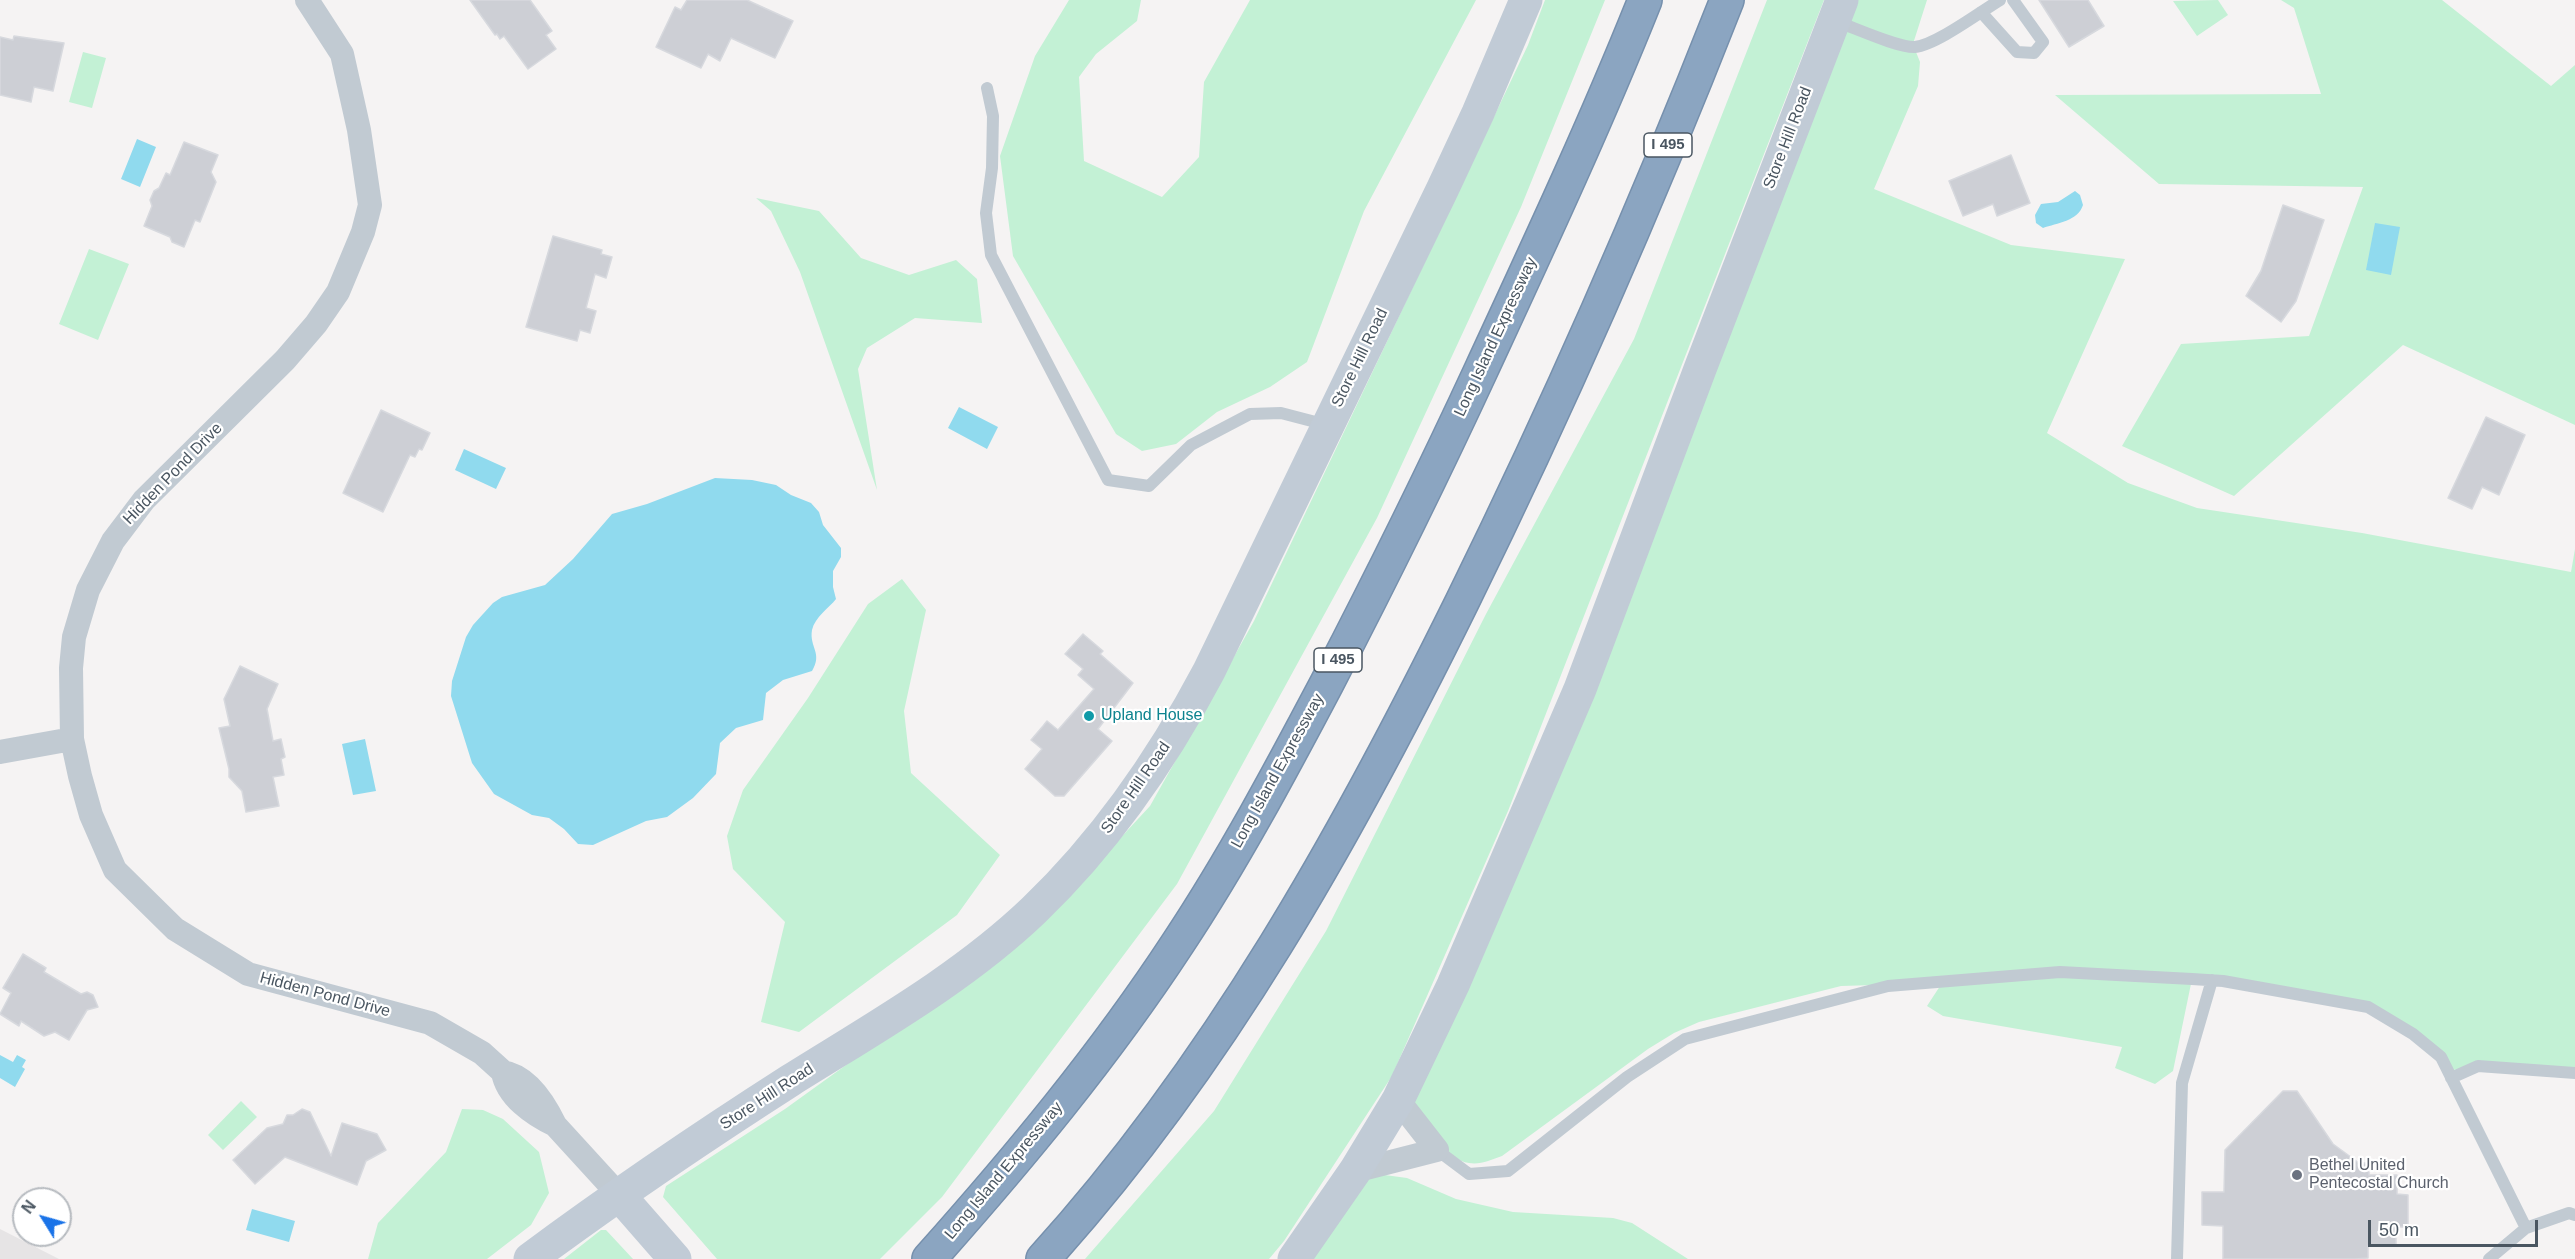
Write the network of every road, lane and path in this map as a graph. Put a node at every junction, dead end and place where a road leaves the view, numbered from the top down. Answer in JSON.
{"nodes":[{"id":1,"x":307,"y":0,"type":"edge"},
{"id":2,"x":1526,"y":0,"type":"edge"},
{"id":3,"x":1644,"y":0,"type":"edge"},
{"id":4,"x":1727,"y":0,"type":"edge"},
{"id":5,"x":1749,"y":0,"type":"edge"},
{"id":6,"x":2000,"y":0,"type":"edge"},
{"id":7,"x":2013,"y":0,"type":"edge"},
{"id":8,"x":1838,"y":10,"type":"edge"},
{"id":9,"x":1981,"y":12,"type":"junction"},
{"id":10,"x":987,"y":88,"type":"dead end"},
{"id":11,"x":1608,"y":290,"type":"junction"},
{"id":12,"x":1328,"y":425,"type":"junction"},
{"id":13,"x":72,"y":739,"type":"junction"},
{"id":14,"x":0,"y":752,"type":"edge"},
{"id":15,"x":2212,"y":980,"type":"junction"},
{"id":16,"x":2575,"y":1073,"type":"edge"},
{"id":17,"x":2451,"y":1078,"type":"junction"},
{"id":18,"x":1398,"y":1100,"type":"junction"},
{"id":19,"x":1437,"y":1150,"type":"junction"},
{"id":20,"x":1355,"y":1171,"type":"junction"},
{"id":21,"x":619,"y":1195,"type":"junction"},
{"id":22,"x":2575,"y":1215,"type":"edge"},
{"id":23,"x":2526,"y":1228,"type":"junction"},
{"id":24,"x":530,"y":1259,"type":"edge"},
{"id":25,"x":675,"y":1259,"type":"edge"},
{"id":26,"x":928,"y":1259,"type":"edge"},
{"id":27,"x":1043,"y":1259,"type":"edge"},
{"id":28,"x":1294,"y":1259,"type":"edge"},
{"id":29,"x":2177,"y":1259,"type":"edge"},
{"id":30,"x":2489,"y":1259,"type":"edge"}],
"edges":[{"from":1,"to":13,"type":"street","name":"Hidden Pond Drive"},
{"from":2,"to":12,"type":"main road","name":"Store Hill Road"},
{"from":3,"to":26,"type":"highway","name":"Long Island Expressway","number":"I 495"},
{"from":4,"to":11,"type":"highway","number":"I 495"},
{"from":5,"to":11,"type":"highway"},
{"from":6,"to":9,"type":"lane"},
{"from":7,"to":9,"type":"lane"},
{"from":8,"to":9,"type":"lane"},
{"from":8,"to":18,"type":"main road","name":"Store Hill Road"},
{"from":10,"to":12,"type":"lane"},
{"from":11,"to":27,"type":"highway","number":"I 495"},
{"from":12,"to":21,"type":"main road","name":"Store Hill Road"},
{"from":13,"to":14,"type":"street"},
{"from":13,"to":21,"type":"street","name":"Hidden Pond Drive"},
{"from":15,"to":17,"type":"lane"},
{"from":15,"to":19,"type":"lane"},
{"from":15,"to":29,"type":"lane"},
{"from":16,"to":17,"type":"lane"},
{"from":17,"to":23,"type":"lane"},
{"from":18,"to":19,"type":"street"},
{"from":18,"to":20,"type":"main road","name":"Store Hill Road"},
{"from":19,"to":20,"type":"street"},
{"from":20,"to":28,"type":"main road","name":"Store Hill Road"},
{"from":21,"to":24,"type":"main road","name":"Store Hill Road"},
{"from":21,"to":25,"type":"main road"},
{"from":22,"to":23,"type":"lane"},
{"from":23,"to":30,"type":"lane"}]}
